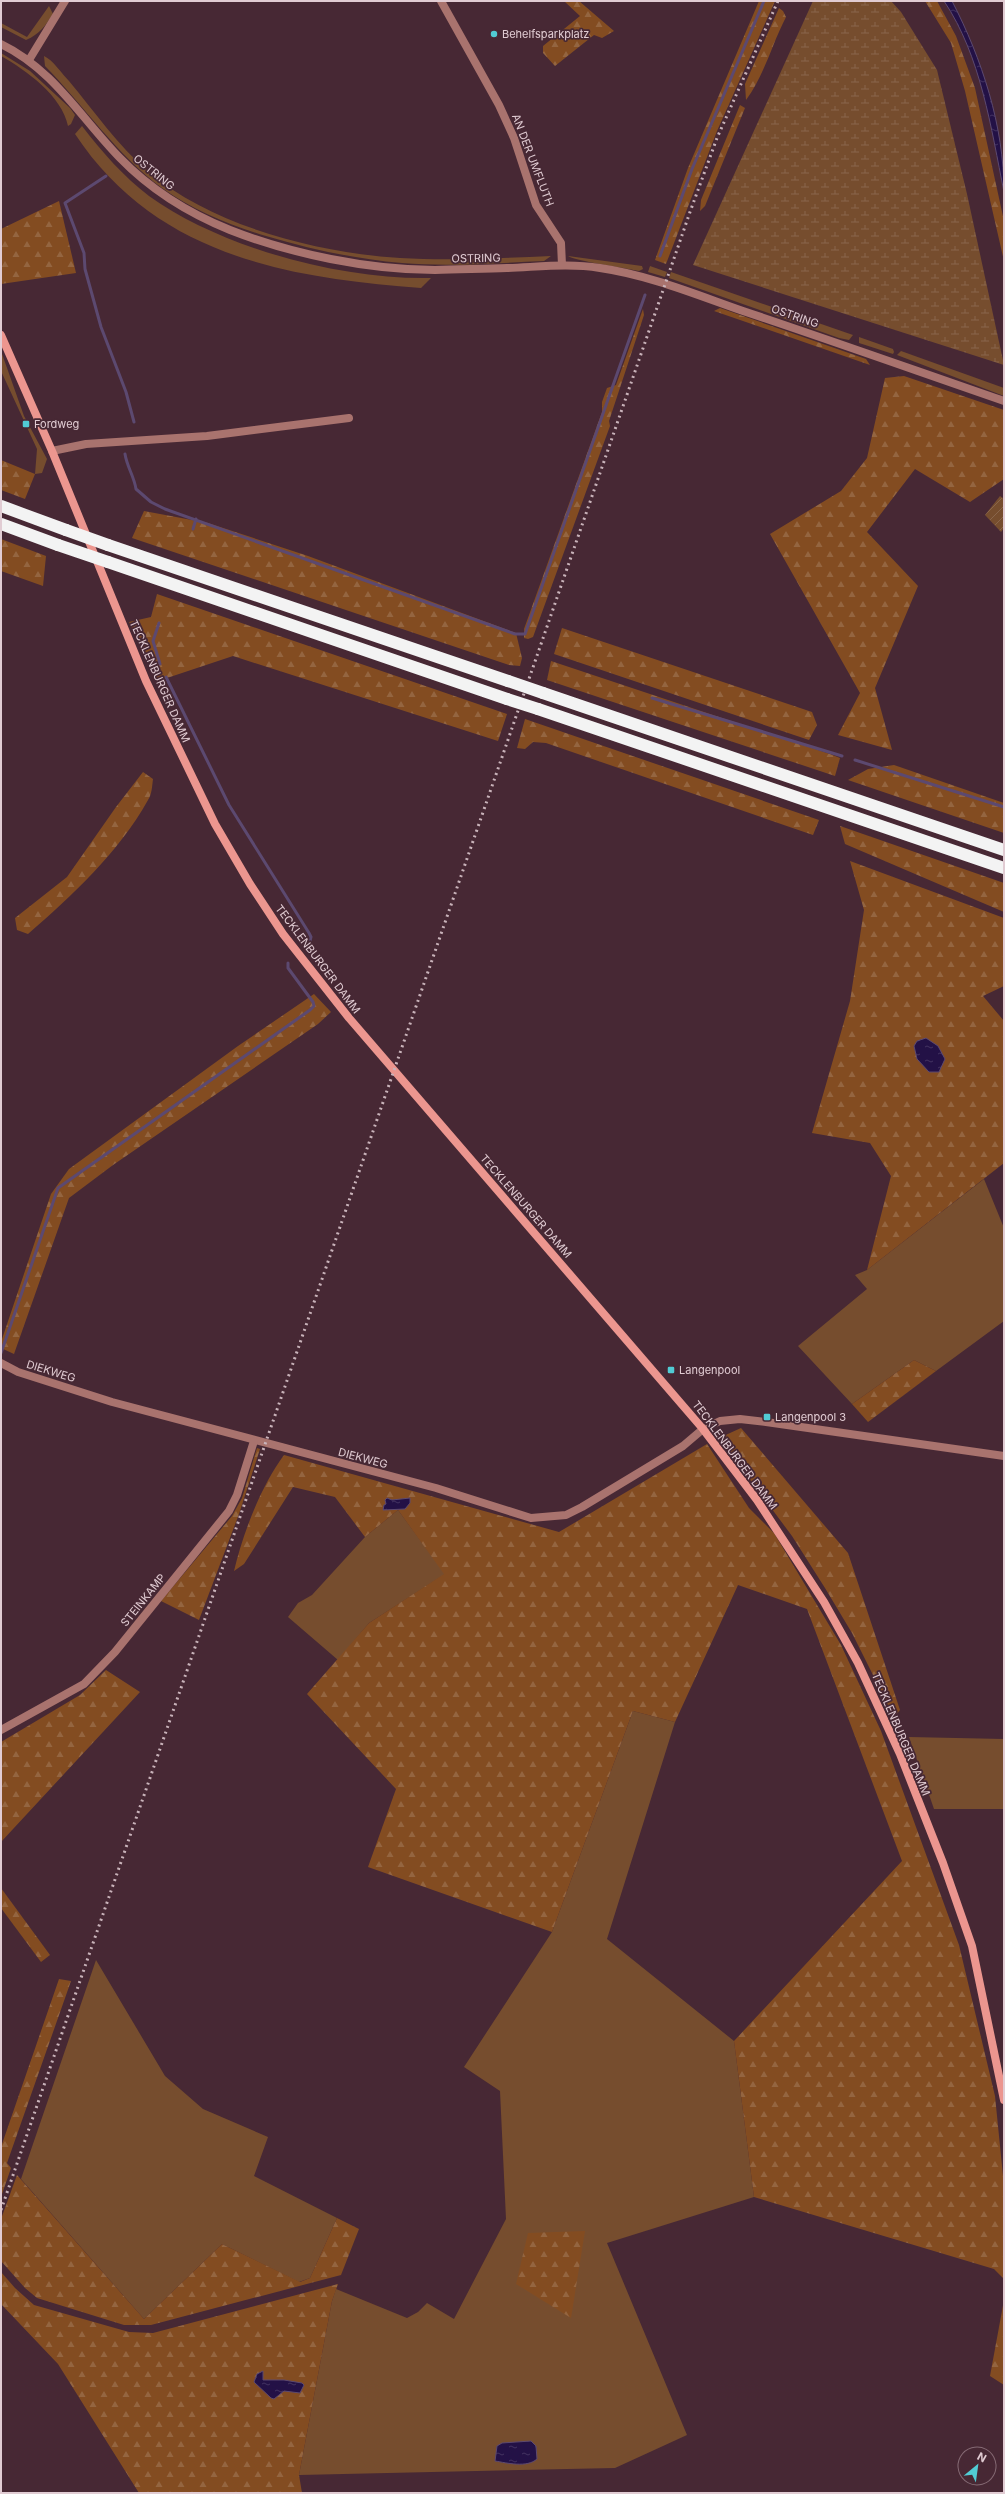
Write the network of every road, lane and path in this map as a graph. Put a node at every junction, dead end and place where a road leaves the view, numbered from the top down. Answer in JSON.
{"nodes":[{"id":1,"x":65,"y":1,"type":"edge"},
{"id":2,"x":442,"y":1,"type":"edge"},
{"id":3,"x":1,"y":44,"type":"edge"},
{"id":4,"x":29,"y":60,"type":"junction"},
{"id":5,"x":562,"y":265,"type":"junction"},
{"id":6,"x":1,"y":335,"type":"edge"},
{"id":7,"x":1004,"y":402,"type":"edge"},
{"id":8,"x":349,"y":418,"type":"dead end"},
{"id":9,"x":52,"y":451,"type":"junction"},
{"id":10,"x":1,"y":506,"type":"edge"},
{"id":11,"x":1,"y":524,"type":"edge"},
{"id":12,"x":1004,"y":850,"type":"edge"},
{"id":13,"x":1004,"y":868,"type":"edge"},
{"id":14,"x":1,"y":1363,"type":"edge"},
{"id":15,"x":703,"y":1429,"type":"junction"},
{"id":16,"x":254,"y":1441,"type":"junction"},
{"id":17,"x":1004,"y":1456,"type":"edge"},
{"id":18,"x":1,"y":1730,"type":"edge"},
{"id":19,"x":1004,"y":2100,"type":"edge"}],
"edges":[{"from":1,"to":4,"type":"street"},
{"from":2,"to":5,"type":"street","name":"AN DER UMFLUTH"},
{"from":3,"to":4,"type":"street","name":"OSTRING"},
{"from":4,"to":5,"type":"street","name":"OSTRING"},
{"from":5,"to":7,"type":"street","name":"OSTRING"},
{"from":6,"to":9,"type":"main road","name":"TECKLENBURGER DAMM"},
{"from":8,"to":9,"type":"street"},
{"from":9,"to":15,"type":"main road","name":"TECKLENBURGER DAMM"},
{"from":10,"to":12,"type":"highway","bridge":true},
{"from":11,"to":13,"type":"highway","bridge":true},
{"from":14,"to":16,"type":"street","name":"DIEKWEG"},
{"from":15,"to":16,"type":"street","name":"DIEKWEG"},
{"from":15,"to":17,"type":"street"},
{"from":15,"to":19,"type":"main road","name":"TECKLENBURGER DAMM"},
{"from":16,"to":18,"type":"street","name":"STEINKAMP"}]}
